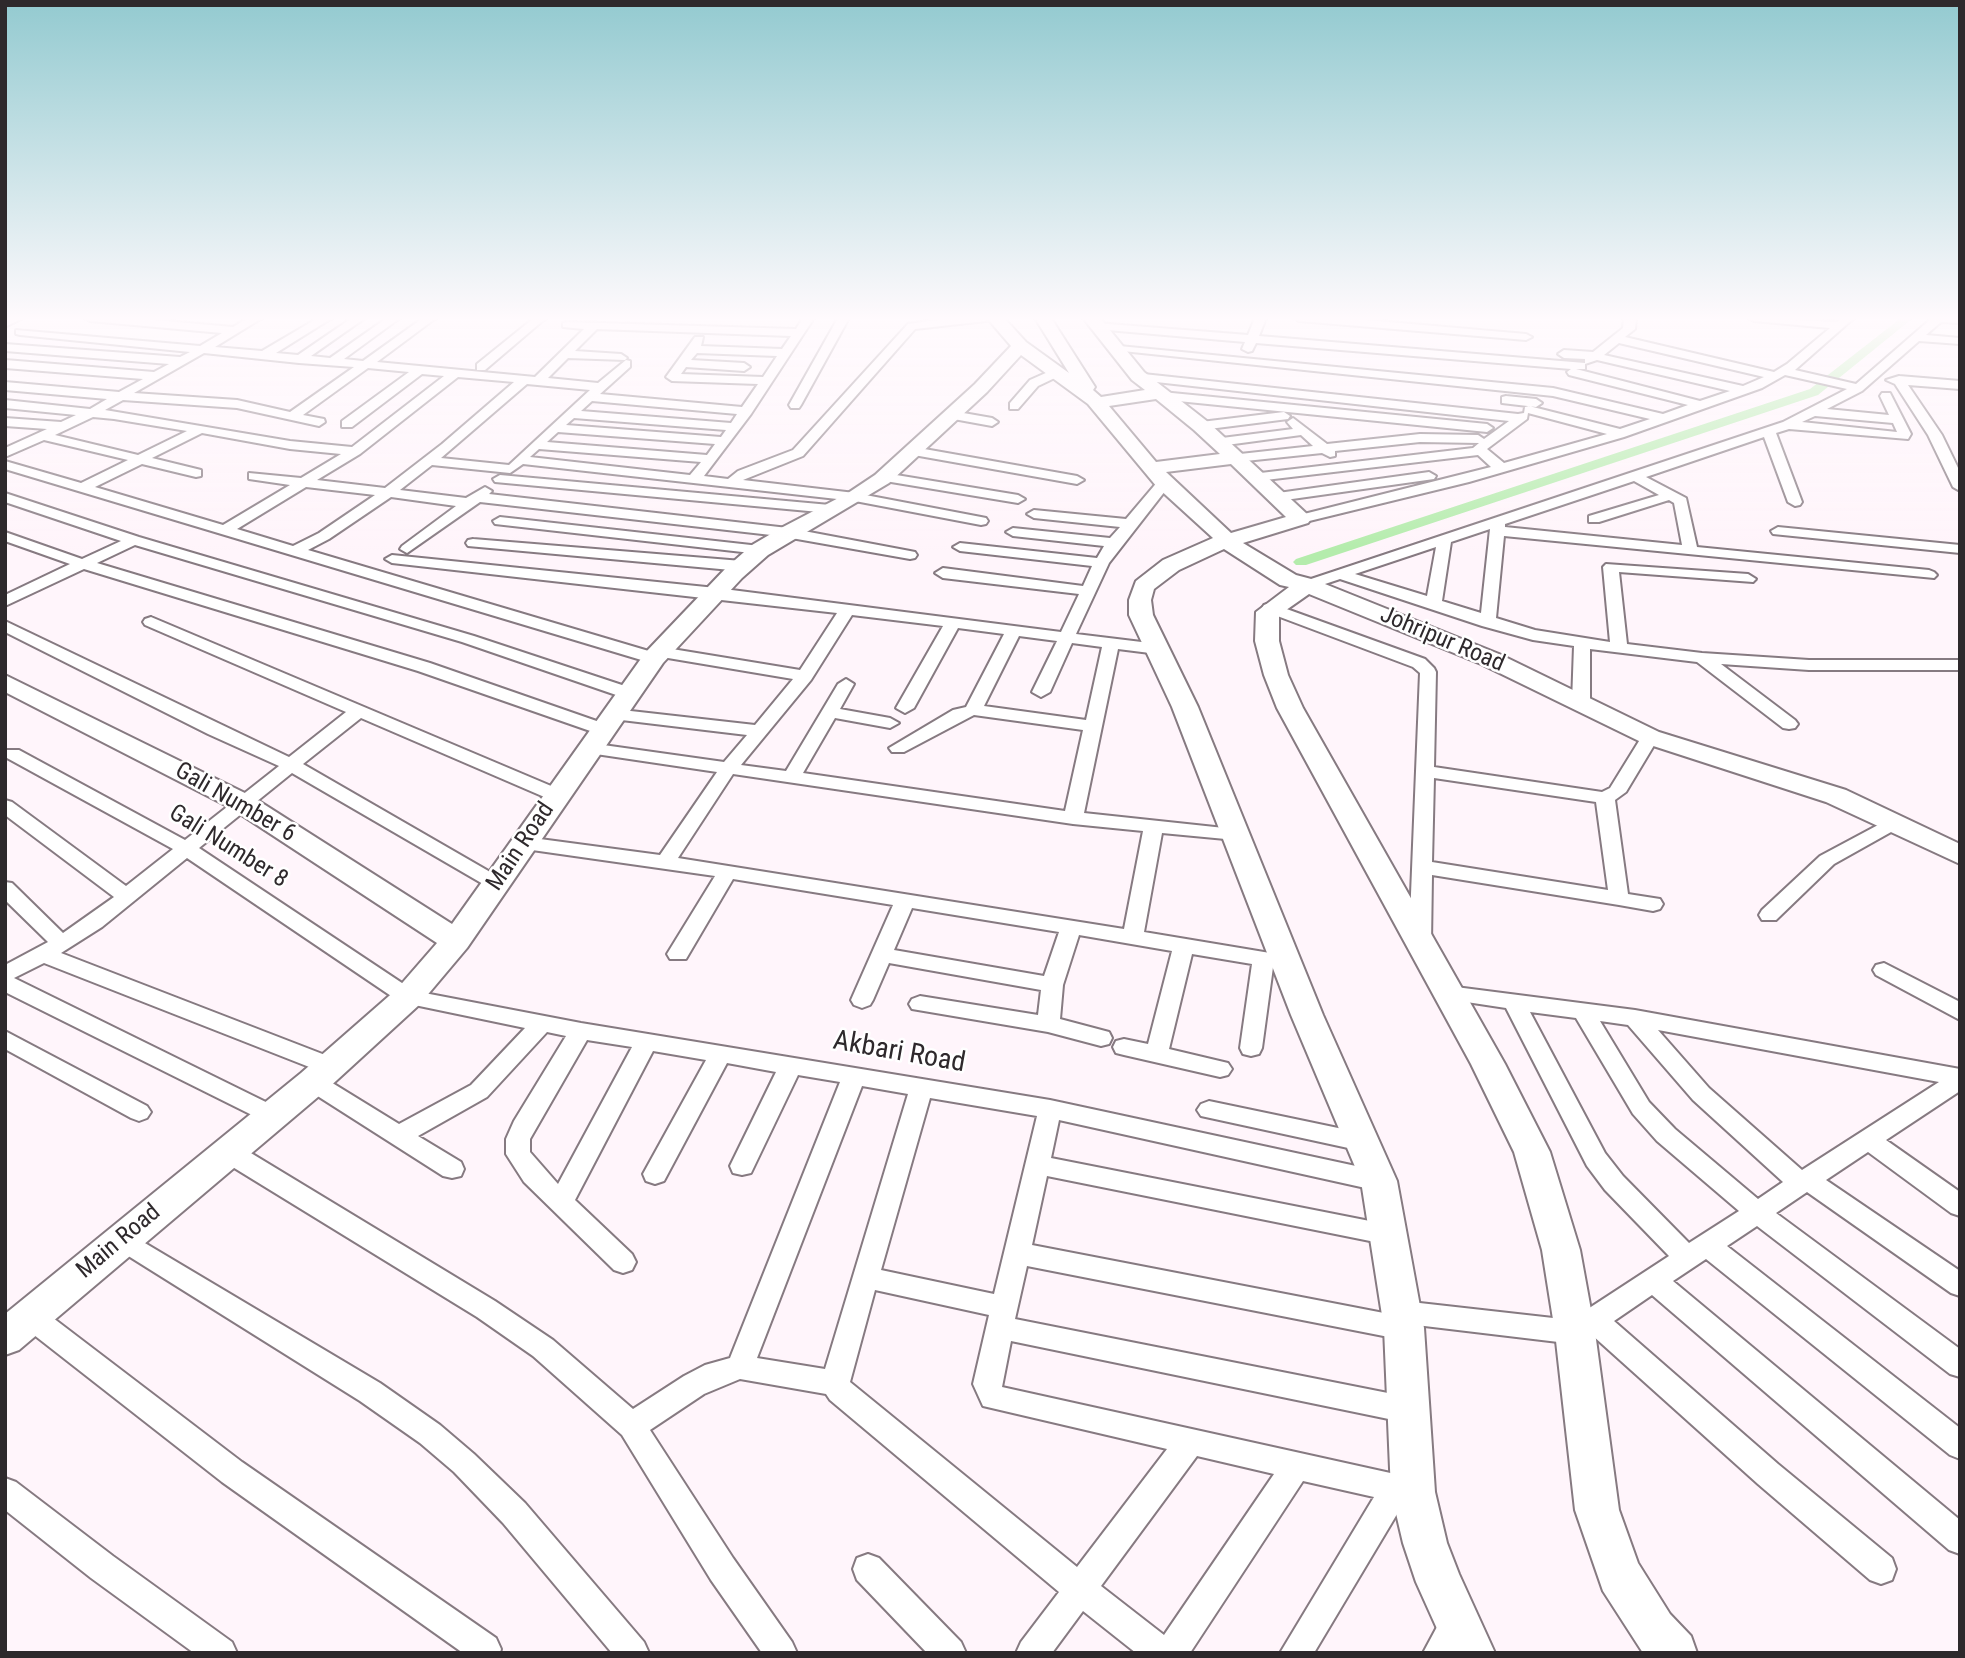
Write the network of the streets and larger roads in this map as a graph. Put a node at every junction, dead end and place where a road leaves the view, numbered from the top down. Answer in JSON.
{"nodes":[{"id":1,"x":121,"y":395,"type":"edge"},
{"id":2,"x":125,"y":395,"type":"edge"},
{"id":3,"x":321,"y":395,"type":"edge"},
{"id":4,"x":385,"y":395,"type":"edge"},
{"id":5,"x":427,"y":395,"type":"edge"},
{"id":6,"x":512,"y":395,"type":"edge"},
{"id":7,"x":758,"y":395,"type":"edge"},
{"id":8,"x":800,"y":395,"type":"edge"},
{"id":9,"x":850,"y":395,"type":"edge"},
{"id":10,"x":971,"y":395,"type":"edge"},
{"id":11,"x":1023,"y":395,"type":"edge"},
{"id":12,"x":1088,"y":395,"type":"edge"},
{"id":13,"x":1092,"y":395,"type":"edge"},
{"id":14,"x":1154,"y":395,"type":"edge"},
{"id":15,"x":1157,"y":395,"type":"edge"},
{"id":16,"x":1160,"y":395,"type":"edge"},
{"id":17,"x":1360,"y":395,"type":"edge"},
{"id":18,"x":1459,"y":395,"type":"edge"},
{"id":19,"x":1459,"y":395,"type":"edge"},
{"id":20,"x":1546,"y":395,"type":"edge"},
{"id":21,"x":1674,"y":395,"type":"edge"},
{"id":22,"x":1717,"y":395,"type":"edge"},
{"id":23,"x":1729,"y":395,"type":"edge"},
{"id":24,"x":1844,"y":395,"type":"edge"},
{"id":25,"x":1883,"y":395,"type":"edge"},
{"id":26,"x":1909,"y":395,"type":"edge"},
{"id":27,"x":1886,"y":396,"type":"junction"},
{"id":28,"x":589,"y":397,"type":"joint"},
{"id":29,"x":1724,"y":397,"type":"junction"},
{"id":30,"x":1911,"y":399,"type":"junction"},
{"id":31,"x":1096,"y":401,"type":"junction"},
{"id":32,"x":5,"y":404,"type":"edge"},
{"id":33,"x":795,"y":405,"type":"dead end"},
{"id":34,"x":1702,"y":405,"type":"junction"},
{"id":35,"x":1014,"y":406,"type":"dead end"},
{"id":36,"x":1533,"y":407,"type":"junction"},
{"id":37,"x":747,"y":411,"type":"junction"},
{"id":38,"x":93,"y":412,"type":"junction"},
{"id":39,"x":1814,"y":412,"type":"junction"},
{"id":40,"x":571,"y":414,"type":"junction"},
{"id":41,"x":952,"y":415,"type":"junction"},
{"id":42,"x":1291,"y":415,"type":"junction"},
{"id":43,"x":293,"y":416,"type":"junction"},
{"id":44,"x":1663,"y":418,"type":"junction"},
{"id":45,"x":1898,"y":420,"type":"junction"},
{"id":46,"x":5,"y":422,"type":"edge"},
{"id":47,"x":319,"y":422,"type":"dead end"},
{"id":48,"x":992,"y":422,"type":"dead end"},
{"id":49,"x":347,"y":424,"type":"dead end"},
{"id":50,"x":1643,"y":425,"type":"junction"},
{"id":51,"x":1788,"y":425,"type":"junction"},
{"id":52,"x":65,"y":426,"type":"junction"},
{"id":53,"x":1201,"y":426,"type":"junction"},
{"id":54,"x":735,"y":427,"type":"junction"},
{"id":55,"x":556,"y":428,"type":"junction"},
{"id":56,"x":200,"y":429,"type":"junction"},
{"id":57,"x":1502,"y":429,"type":"junction"},
{"id":58,"x":1305,"y":431,"type":"junction"},
{"id":59,"x":1769,"y":432,"type":"junction"},
{"id":60,"x":1622,"y":433,"type":"junction"},
{"id":61,"x":45,"y":436,"type":"junction"},
{"id":62,"x":1489,"y":439,"type":"junction"},
{"id":63,"x":1598,"y":440,"type":"junction"},
{"id":64,"x":725,"y":441,"type":"junction"},
{"id":65,"x":538,"y":445,"type":"junction"},
{"id":66,"x":1325,"y":448,"type":"junction"},
{"id":67,"x":355,"y":451,"type":"junction"},
{"id":68,"x":913,"y":451,"type":"junction"},
{"id":69,"x":1480,"y":451,"type":"junction"},
{"id":70,"x":5,"y":453,"type":"edge"},
{"id":71,"x":1224,"y":453,"type":"junction"},
{"id":72,"x":709,"y":459,"type":"junction"},
{"id":73,"x":142,"y":460,"type":"junction"},
{"id":74,"x":430,"y":461,"type":"junction"},
{"id":75,"x":5,"y":465,"type":"edge"},
{"id":76,"x":1345,"y":467,"type":"junction"},
{"id":77,"x":1501,"y":468,"type":"junction"},
{"id":78,"x":510,"y":469,"type":"junction"},
{"id":79,"x":196,"y":473,"type":"dead end"},
{"id":80,"x":1158,"y":475,"type":"junction"},
{"id":81,"x":254,"y":476,"type":"dead end"},
{"id":82,"x":1429,"y":476,"type":"dead end"},
{"id":83,"x":1635,"y":476,"type":"junction"},
{"id":84,"x":884,"y":477,"type":"junction"},
{"id":85,"x":1257,"y":477,"type":"junction"},
{"id":86,"x":695,"y":478,"type":"junction"},
{"id":87,"x":1077,"y":480,"type":"dead end"},
{"id":88,"x":307,"y":482,"type":"junction"},
{"id":89,"x":732,"y":482,"type":"junction"},
{"id":90,"x":1364,"y":486,"type":"junction"},
{"id":91,"x":1960,"y":487,"type":"edge"},
{"id":92,"x":83,"y":488,"type":"junction"},
{"id":93,"x":389,"y":492,"type":"junction"},
{"id":94,"x":1672,"y":495,"type":"junction"},
{"id":95,"x":676,"y":496,"type":"junction"},
{"id":96,"x":5,"y":497,"type":"edge"},
{"id":97,"x":855,"y":497,"type":"junction"},
{"id":98,"x":1278,"y":497,"type":"junction"},
{"id":99,"x":1018,"y":499,"type":"dead end"},
{"id":100,"x":473,"y":500,"type":"junction"},
{"id":101,"x":1379,"y":501,"type":"junction"},
{"id":102,"x":1795,"y":502,"type":"dead end"},
{"id":103,"x":830,"y":509,"type":"junction"},
{"id":104,"x":626,"y":514,"type":"junction"},
{"id":105,"x":1034,"y":514,"type":"dead end"},
{"id":106,"x":1301,"y":519,"type":"junction"},
{"id":107,"x":1594,"y":519,"type":"dead end"},
{"id":108,"x":500,"y":521,"type":"dead end"},
{"id":109,"x":981,"y":521,"type":"dead end"},
{"id":110,"x":1131,"y":524,"type":"junction"},
{"id":111,"x":1497,"y":527,"type":"junction"},
{"id":112,"x":576,"y":530,"type":"junction"},
{"id":113,"x":224,"y":531,"type":"junction"},
{"id":114,"x":1778,"y":531,"type":"dead end"},
{"id":115,"x":787,"y":532,"type":"junction"},
{"id":116,"x":1013,"y":532,"type":"dead end"},
{"id":117,"x":5,"y":536,"type":"edge"},
{"id":118,"x":134,"y":540,"type":"junction"},
{"id":119,"x":1444,"y":541,"type":"junction"},
{"id":120,"x":473,"y":543,"type":"dead end"},
{"id":121,"x":1114,"y":543,"type":"junction"},
{"id":122,"x":1243,"y":543,"type":"junction"},
{"id":123,"x":526,"y":547,"type":"junction"},
{"id":124,"x":960,"y":547,"type":"dead end"},
{"id":125,"x":407,"y":549,"type":"dead end"},
{"id":126,"x":1960,"y":549,"type":"edge"},
{"id":127,"x":1690,"y":551,"type":"junction"},
{"id":128,"x":293,"y":552,"type":"junction"},
{"id":129,"x":910,"y":555,"type":"dead end"},
{"id":130,"x":751,"y":558,"type":"junction"},
{"id":131,"x":392,"y":559,"type":"dead end"},
{"id":132,"x":1101,"y":563,"type":"junction"},
{"id":133,"x":83,"y":564,"type":"junction"},
{"id":134,"x":943,"y":573,"type":"dead end"},
{"id":135,"x":1343,"y":575,"type":"junction"},
{"id":136,"x":1929,"y":575,"type":"dead end"},
{"id":137,"x":1748,"y":579,"type":"dead end"},
{"id":138,"x":1292,"y":587,"type":"junction"},
{"id":139,"x":1088,"y":591,"type":"junction"},
{"id":140,"x":716,"y":593,"type":"junction"},
{"id":141,"x":5,"y":601,"type":"edge"},
{"id":142,"x":1433,"y":605,"type":"junction"},
{"id":143,"x":847,"y":610,"type":"junction"},
{"id":144,"x":150,"y":622,"type":"dead end"},
{"id":145,"x":1488,"y":623,"type":"junction"},
{"id":146,"x":952,"y":624,"type":"junction"},
{"id":147,"x":5,"y":626,"type":"edge"},
{"id":148,"x":1013,"y":632,"type":"junction"},
{"id":149,"x":1065,"y":639,"type":"junction"},
{"id":150,"x":1582,"y":642,"type":"junction"},
{"id":151,"x":1111,"y":644,"type":"junction"},
{"id":152,"x":1619,"y":648,"type":"junction"},
{"id":153,"x":1157,"y":649,"type":"junction"},
{"id":154,"x":657,"y":655,"type":"junction"},
{"id":155,"x":1702,"y":658,"type":"junction"},
{"id":156,"x":1960,"y":665,"type":"edge"},
{"id":157,"x":805,"y":676,"type":"junction"},
{"id":158,"x":5,"y":681,"type":"edge"},
{"id":159,"x":846,"y":684,"type":"dead end"},
{"id":160,"x":1041,"y":692,"type":"dead end"},
{"id":161,"x":628,"y":693,"type":"junction"},
{"id":162,"x":1581,"y":703,"type":"junction"},
{"id":163,"x":905,"y":708,"type":"dead end"},
{"id":164,"x":972,"y":710,"type":"junction"},
{"id":165,"x":357,"y":712,"type":"junction"},
{"id":166,"x":830,"y":712,"type":"junction"},
{"id":167,"x":890,"y":723,"type":"dead end"},
{"id":168,"x":1790,"y":724,"type":"dead end"},
{"id":169,"x":1093,"y":726,"type":"junction"},
{"id":170,"x":601,"y":730,"type":"junction"},
{"id":171,"x":759,"y":732,"type":"junction"},
{"id":172,"x":1650,"y":737,"type":"junction"},
{"id":173,"x":898,"y":748,"type":"dead end"},
{"id":174,"x":13,"y":754,"type":"dead end"},
{"id":175,"x":290,"y":764,"type":"junction"},
{"id":176,"x":727,"y":770,"type":"junction"},
{"id":177,"x":1426,"y":771,"type":"junction"},
{"id":178,"x":791,"y":779,"type":"junction"},
{"id":179,"x":556,"y":795,"type":"junction"},
{"id":180,"x":1605,"y":798,"type":"junction"},
{"id":181,"x":241,"y":802,"type":"junction"},
{"id":182,"x":5,"y":806,"type":"edge"},
{"id":183,"x":1073,"y":818,"type":"junction"},
{"id":184,"x":1893,"y":823,"type":"junction"},
{"id":185,"x":1154,"y":826,"type":"junction"},
{"id":186,"x":1236,"y":834,"type":"junction"},
{"id":187,"x":525,"y":843,"type":"junction"},
{"id":188,"x":184,"y":847,"type":"junction"},
{"id":189,"x":1960,"y":855,"type":"edge"},
{"id":190,"x":665,"y":862,"type":"junction"},
{"id":191,"x":1423,"y":867,"type":"junction"},
{"id":192,"x":727,"y":873,"type":"junction"},
{"id":193,"x":497,"y":884,"type":"junction"},
{"id":194,"x":5,"y":888,"type":"edge"},
{"id":195,"x":131,"y":893,"type":"junction"},
{"id":196,"x":1619,"y":899,"type":"junction"},
{"id":197,"x":905,"y":901,"type":"junction"},
{"id":198,"x":1653,"y":904,"type":"dead end"},
{"id":199,"x":1769,"y":915,"type":"dead end"},
{"id":200,"x":1070,"y":928,"type":"junction"},
{"id":201,"x":1133,"y":937,"type":"junction"},
{"id":202,"x":456,"y":941,"type":"junction"},
{"id":203,"x":1420,"y":944,"type":"junction"},
{"id":204,"x":1184,"y":946,"type":"junction"},
{"id":205,"x":52,"y":949,"type":"junction"},
{"id":206,"x":678,"y":954,"type":"dead end"},
{"id":207,"x":883,"y":955,"type":"junction"},
{"id":208,"x":1275,"y":960,"type":"junction"},
{"id":209,"x":1884,"y":970,"type":"dead end"},
{"id":210,"x":5,"y":974,"type":"edge"},
{"id":211,"x":5,"y":983,"type":"edge"},
{"id":212,"x":1052,"y":985,"type":"junction"},
{"id":213,"x":1448,"y":993,"type":"junction"},
{"id":214,"x":408,"y":997,"type":"junction"},
{"id":215,"x":862,"y":1000,"type":"dead end"},
{"id":216,"x":1514,"y":1002,"type":"junction"},
{"id":217,"x":920,"y":1004,"type":"dead end"},
{"id":218,"x":1583,"y":1011,"type":"junction"},
{"id":219,"x":1960,"y":1012,"type":"edge"},
{"id":220,"x":1635,"y":1018,"type":"junction"},
{"id":221,"x":543,"y":1023,"type":"junction"},
{"id":222,"x":1048,"y":1024,"type":"junction"},
{"id":223,"x":581,"y":1031,"type":"junction"},
{"id":224,"x":1101,"y":1038,"type":"dead end"},
{"id":225,"x":5,"y":1039,"type":"edge"},
{"id":226,"x":647,"y":1041,"type":"junction"},
{"id":227,"x":1124,"y":1047,"type":"dead end"},
{"id":228,"x":1251,"y":1048,"type":"dead end"},
{"id":229,"x":721,"y":1053,"type":"junction"},
{"id":230,"x":1157,"y":1053,"type":"junction"},
{"id":231,"x":791,"y":1065,"type":"junction"},
{"id":232,"x":1220,"y":1069,"type":"dead end"},
{"id":233,"x":322,"y":1074,"type":"junction"},
{"id":234,"x":854,"y":1076,"type":"junction"},
{"id":235,"x":1960,"y":1078,"type":"edge"},
{"id":236,"x":921,"y":1088,"type":"junction"},
{"id":237,"x":1050,"y":1109,"type":"junction"},
{"id":238,"x":1209,"y":1110,"type":"dead end"},
{"id":239,"x":139,"y":1112,"type":"dead end"},
{"id":240,"x":272,"y":1115,"type":"junction"},
{"id":241,"x":400,"y":1135,"type":"junction"},
{"id":242,"x":1868,"y":1139,"type":"junction"},
{"id":243,"x":1362,"y":1142,"type":"junction"},
{"id":244,"x":227,"y":1151,"type":"junction"},
{"id":245,"x":1039,"y":1165,"type":"junction"},
{"id":246,"x":742,"y":1166,"type":"dead end"},
{"id":247,"x":452,"y":1169,"type":"dead end"},
{"id":248,"x":655,"y":1174,"type":"dead end"},
{"id":249,"x":1379,"y":1181,"type":"junction"},
{"id":250,"x":1803,"y":1181,"type":"junction"},
{"id":251,"x":561,"y":1202,"type":"junction"},
{"id":252,"x":1960,"y":1206,"type":"edge"},
{"id":253,"x":1756,"y":1211,"type":"junction"},
{"id":254,"x":1390,"y":1235,"type":"junction"},
{"id":255,"x":123,"y":1240,"type":"junction"},
{"id":256,"x":1696,"y":1250,"type":"junction"},
{"id":257,"x":1017,"y":1253,"type":"junction"},
{"id":258,"x":623,"y":1262,"type":"dead end"},
{"id":259,"x":865,"y":1277,"type":"junction"},
{"id":260,"x":1652,"y":1279,"type":"junction"},
{"id":261,"x":1960,"y":1285,"type":"edge"},
{"id":262,"x":1003,"y":1317,"type":"junction"},
{"id":263,"x":1403,"y":1320,"type":"junction"},
{"id":264,"x":1584,"y":1326,"type":"junction"},
{"id":265,"x":18,"y":1327,"type":"edge"},
{"id":266,"x":1960,"y":1365,"type":"edge"},
{"id":267,"x":740,"y":1367,"type":"junction"},
{"id":268,"x":835,"y":1383,"type":"junction"},
{"id":269,"x":1408,"y":1410,"type":"junction"},
{"id":270,"x":632,"y":1426,"type":"junction"},
{"id":271,"x":1190,"y":1442,"type":"junction"},
{"id":272,"x":1960,"y":1446,"type":"edge"},
{"id":273,"x":1297,"y":1465,"type":"junction"},
{"id":274,"x":1405,"y":1490,"type":"junction"},
{"id":275,"x":5,"y":1492,"type":"edge"},
{"id":276,"x":1960,"y":1540,"type":"edge"},
{"id":277,"x":868,"y":1569,"type":"dead end"},
{"id":278,"x":1881,"y":1569,"type":"dead end"},
{"id":279,"x":1078,"y":1588,"type":"junction"},
{"id":280,"x":1456,"y":1623,"type":"junction"},
{"id":281,"x":485,"y":1649,"type":"dead end"},
{"id":282,"x":221,"y":1653,"type":"edge"},
{"id":283,"x":633,"y":1653,"type":"edge"},
{"id":284,"x":781,"y":1653,"type":"edge"},
{"id":285,"x":950,"y":1653,"type":"edge"},
{"id":286,"x":1032,"y":1653,"type":"edge"},
{"id":287,"x":1162,"y":1653,"type":"edge"},
{"id":288,"x":1171,"y":1653,"type":"edge"},
{"id":289,"x":1296,"y":1653,"type":"edge"},
{"id":290,"x":1439,"y":1653,"type":"edge"},
{"id":291,"x":1472,"y":1653,"type":"edge"},
{"id":292,"x":1674,"y":1653,"type":"edge"}],
"edges":[{"from":1,"to":38,"type":"street"},
{"from":2,"to":43,"type":"street"},
{"from":3,"to":43,"type":"street"},
{"from":4,"to":49,"type":"street"},
{"from":5,"to":67,"type":"street"},
{"from":6,"to":74,"type":"street"},
{"from":7,"to":37,"type":"street"},
{"from":8,"to":33,"type":"street"},
{"from":9,"to":89,"type":"street"},
{"from":10,"to":41,"type":"street","name":"Main Road"},
{"from":11,"to":35,"type":"street"},
{"from":12,"to":31,"type":"street","name":"Johripur Road"},
{"from":13,"to":31,"type":"street"},
{"from":14,"to":31,"type":"street"},
{"from":15,"to":53,"type":"street"},
{"from":16,"to":42,"type":"street"},
{"from":17,"to":36,"type":"street"},
{"from":18,"to":36,"type":"street"},
{"from":19,"to":36,"type":"street"},
{"from":20,"to":36,"type":"street"},
{"from":21,"to":34,"type":"street"},
{"from":22,"to":29,"type":"street"},
{"from":23,"to":29,"type":"street"},
{"from":24,"to":39,"type":"street"},
{"from":25,"to":27,"type":"street"},
{"from":26,"to":30,"type":"street"},
{"from":27,"to":30,"type":"street"},
{"from":27,"to":45,"type":"street"},
{"from":28,"to":37,"type":"street"},
{"from":28,"to":40,"type":"street"},
{"from":29,"to":34,"type":"street"},
{"from":30,"to":91,"type":"street"},
{"from":31,"to":80,"type":"street","name":"Johripur Road"},
{"from":32,"to":38,"type":"street"},
{"from":34,"to":44,"type":"street"},
{"from":36,"to":44,"type":"street"},
{"from":36,"to":50,"type":"street"},
{"from":36,"to":57,"type":"street"},
{"from":36,"to":60,"type":"street"},
{"from":36,"to":63,"type":"street"},
{"from":37,"to":54,"type":"street"},
{"from":38,"to":52,"type":"street"},
{"from":38,"to":56,"type":"street"},
{"from":39,"to":45,"type":"street"},
{"from":39,"to":51,"type":"street"},
{"from":40,"to":54,"type":"street"},
{"from":40,"to":55,"type":"street"},
{"from":41,"to":48,"type":"street"},
{"from":41,"to":68,"type":"street","name":"Main Road"},
{"from":42,"to":53,"type":"street"},
{"from":42,"to":57,"type":"street"},
{"from":42,"to":58,"type":"street"},
{"from":43,"to":47,"type":"street"},
{"from":44,"to":50,"type":"street"},
{"from":45,"to":51,"type":"street"},
{"from":46,"to":52,"type":"street"},
{"from":50,"to":60,"type":"street"},
{"from":51,"to":59,"type":"street"},
{"from":52,"to":61,"type":"street"},
{"from":53,"to":71,"type":"street"},
{"from":54,"to":64,"type":"street"},
{"from":55,"to":64,"type":"street"},
{"from":55,"to":65,"type":"street"},
{"from":56,"to":67,"type":"street"},
{"from":56,"to":73,"type":"street"},
{"from":57,"to":62,"type":"street"},
{"from":58,"to":66,"type":"street"},
{"from":58,"to":71,"type":"street"},
{"from":59,"to":83,"type":"street"},
{"from":59,"to":102,"type":"street"},
{"from":60,"to":63,"type":"street"},
{"from":61,"to":70,"type":"street"},
{"from":61,"to":73,"type":"street"},
{"from":62,"to":66,"type":"street"},
{"from":62,"to":69,"type":"street"},
{"from":63,"to":77,"type":"street"},
{"from":64,"to":72,"type":"street"},
{"from":65,"to":72,"type":"street"},
{"from":65,"to":78,"type":"street"},
{"from":66,"to":71,"type":"street"},
{"from":66,"to":76,"type":"street"},
{"from":67,"to":88,"type":"street"},
{"from":68,"to":84,"type":"street","name":"Main Road"},
{"from":68,"to":87,"type":"street"},
{"from":69,"to":76,"type":"street"},
{"from":69,"to":77,"type":"street"},
{"from":71,"to":80,"type":"street"},
{"from":71,"to":85,"type":"street"},
{"from":72,"to":86,"type":"street"},
{"from":73,"to":79,"type":"street"},
{"from":73,"to":92,"type":"street"},
{"from":74,"to":78,"type":"street"},
{"from":74,"to":93,"type":"street"},
{"from":75,"to":92,"type":"street"},
{"from":76,"to":85,"type":"street"},
{"from":76,"to":90,"type":"street"},
{"from":77,"to":101,"type":"street"},
{"from":78,"to":86,"type":"street"},
{"from":78,"to":95,"type":"street"},
{"from":78,"to":100,"type":"street"},
{"from":80,"to":110,"type":"street"},
{"from":80,"to":122,"type":"street","name":"Johripur Road"},
{"from":81,"to":88,"type":"street"},
{"from":82,"to":90,"type":"street"},
{"from":83,"to":94,"type":"street"},
{"from":83,"to":111,"type":"street"},
{"from":84,"to":97,"type":"street","name":"Main Road"},
{"from":84,"to":99,"type":"street"},
{"from":85,"to":98,"type":"street"},
{"from":86,"to":89,"type":"street"},
{"from":88,"to":93,"type":"street"},
{"from":88,"to":113,"type":"street"},
{"from":89,"to":97,"type":"street"},
{"from":90,"to":98,"type":"street"},
{"from":90,"to":101,"type":"street"},
{"from":92,"to":113,"type":"street"},
{"from":93,"to":100,"type":"street"},
{"from":93,"to":128,"type":"street"},
{"from":94,"to":107,"type":"street"},
{"from":94,"to":127,"type":"street"},
{"from":95,"to":103,"type":"street"},
{"from":95,"to":104,"type":"street"},
{"from":96,"to":118,"type":"street"},
{"from":97,"to":103,"type":"street","name":"Main Road"},
{"from":97,"to":109,"type":"street"},
{"from":98,"to":106,"type":"street"},
{"from":100,"to":104,"type":"street"},
{"from":100,"to":125,"type":"street"},
{"from":101,"to":106,"type":"street"},
{"from":103,"to":115,"type":"street","name":"Main Road"},
{"from":104,"to":112,"type":"street"},
{"from":104,"to":115,"type":"street"},
{"from":105,"to":110,"type":"street"},
{"from":106,"to":122,"type":"street"},
{"from":108,"to":112,"type":"street"},
{"from":110,"to":121,"type":"street"},
{"from":111,"to":119,"type":"street"},
{"from":111,"to":127,"type":"street"},
{"from":111,"to":145,"type":"street"},
{"from":112,"to":123,"type":"street"},
{"from":112,"to":130,"type":"street"},
{"from":113,"to":128,"type":"street"},
{"from":114,"to":126,"type":"street"},
{"from":115,"to":129,"type":"street"},
{"from":115,"to":130,"type":"street","name":"Main Road"},
{"from":116,"to":121,"type":"street"},
{"from":117,"to":133,"type":"street"},
{"from":118,"to":133,"type":"street"},
{"from":118,"to":161,"type":"street"},
{"from":119,"to":135,"type":"street"},
{"from":119,"to":142,"type":"street"},
{"from":120,"to":123,"type":"street"},
{"from":121,"to":132,"type":"street"},
{"from":122,"to":138,"type":"street","name":"Johripur Road"},
{"from":122,"to":153,"type":"street"},
{"from":123,"to":130,"type":"street"},
{"from":124,"to":132,"type":"street"},
{"from":127,"to":136,"type":"street"},
{"from":128,"to":154,"type":"street"},
{"from":130,"to":140,"type":"street","name":"Main Road"},
{"from":131,"to":140,"type":"street"},
{"from":132,"to":139,"type":"street"},
{"from":133,"to":141,"type":"street"},
{"from":133,"to":170,"type":"street"},
{"from":134,"to":139,"type":"street"},
{"from":135,"to":138,"type":"street"},
{"from":135,"to":142,"type":"street"},
{"from":137,"to":152,"type":"street"},
{"from":138,"to":162,"type":"street","name":"Johripur Road"},
{"from":138,"to":177,"type":"street"},
{"from":138,"to":203,"type":"street"},
{"from":139,"to":149,"type":"street"},
{"from":140,"to":143,"type":"street"},
{"from":140,"to":154,"type":"street","name":"Main Road"},
{"from":142,"to":145,"type":"street"},
{"from":143,"to":146,"type":"street"},
{"from":143,"to":157,"type":"street"},
{"from":144,"to":165,"type":"street"},
{"from":145,"to":150,"type":"street"},
{"from":146,"to":148,"type":"street"},
{"from":146,"to":163,"type":"street"},
{"from":147,"to":175,"type":"street"},
{"from":148,"to":149,"type":"street"},
{"from":148,"to":164,"type":"street"},
{"from":149,"to":151,"type":"street"},
{"from":149,"to":160,"type":"street"},
{"from":150,"to":152,"type":"street"},
{"from":150,"to":162,"type":"street"},
{"from":151,"to":153,"type":"street"},
{"from":151,"to":169,"type":"street"},
{"from":152,"to":155,"type":"street"},
{"from":153,"to":186,"type":"street"},
{"from":154,"to":157,"type":"street"},
{"from":154,"to":161,"type":"street","name":"Main Road"},
{"from":155,"to":156,"type":"street"},
{"from":155,"to":168,"type":"street"},
{"from":157,"to":171,"type":"street"},
{"from":158,"to":181,"type":"street","name":"Gali Number 6"},
{"from":159,"to":166,"type":"street"},
{"from":161,"to":170,"type":"street","name":"Main Road"},
{"from":162,"to":172,"type":"street","name":"Johripur Road"},
{"from":164,"to":169,"type":"street"},
{"from":164,"to":173,"type":"street"},
{"from":165,"to":175,"type":"street"},
{"from":165,"to":179,"type":"street"},
{"from":166,"to":167,"type":"street"},
{"from":166,"to":178,"type":"street"},
{"from":169,"to":183,"type":"street"},
{"from":170,"to":171,"type":"street"},
{"from":170,"to":176,"type":"street"},
{"from":170,"to":179,"type":"street","name":"Main Road"},
{"from":171,"to":176,"type":"street"},
{"from":172,"to":180,"type":"street"},
{"from":172,"to":184,"type":"street","name":"Johripur Road"},
{"from":174,"to":188,"type":"street","name":"Gali Number 8"},
{"from":175,"to":181,"type":"street"},
{"from":175,"to":193,"type":"street"},
{"from":176,"to":178,"type":"street"},
{"from":176,"to":190,"type":"street"},
{"from":177,"to":180,"type":"street"},
{"from":177,"to":191,"type":"street"},
{"from":178,"to":183,"type":"street"},
{"from":179,"to":187,"type":"street","name":"Main Road"},
{"from":180,"to":196,"type":"street"},
{"from":181,"to":188,"type":"street"},
{"from":181,"to":202,"type":"street","name":"Gali Number 6"},
{"from":182,"to":195,"type":"street"},
{"from":183,"to":185,"type":"street"},
{"from":184,"to":189,"type":"street","name":"Johripur Road"},
{"from":184,"to":199,"type":"street"},
{"from":185,"to":186,"type":"street"},
{"from":185,"to":201,"type":"street"},
{"from":186,"to":208,"type":"street"},
{"from":187,"to":190,"type":"street"},
{"from":187,"to":193,"type":"street","name":"Main Road"},
{"from":188,"to":195,"type":"street"},
{"from":188,"to":214,"type":"street","name":"Gali Number 8"},
{"from":190,"to":192,"type":"street"},
{"from":191,"to":196,"type":"street"},
{"from":191,"to":203,"type":"street"},
{"from":192,"to":197,"type":"street"},
{"from":192,"to":206,"type":"street"},
{"from":193,"to":202,"type":"street","name":"Main Road"},
{"from":194,"to":205,"type":"street"},
{"from":195,"to":205,"type":"street"},
{"from":196,"to":198,"type":"street"},
{"from":197,"to":200,"type":"street"},
{"from":197,"to":207,"type":"street"},
{"from":200,"to":201,"type":"street"},
{"from":200,"to":212,"type":"street"},
{"from":201,"to":204,"type":"street"},
{"from":202,"to":214,"type":"street","name":"Main Road"},
{"from":203,"to":213,"type":"street"},
{"from":204,"to":208,"type":"street"},
{"from":204,"to":230,"type":"street"},
{"from":205,"to":210,"type":"street"},
{"from":205,"to":233,"type":"street"},
{"from":207,"to":212,"type":"street"},
{"from":207,"to":215,"type":"street"},
{"from":208,"to":228,"type":"street"},
{"from":208,"to":243,"type":"street"},
{"from":209,"to":219,"type":"street"},
{"from":211,"to":240,"type":"street"},
{"from":212,"to":222,"type":"street"},
{"from":213,"to":216,"type":"street"},
{"from":213,"to":264,"type":"street"},
{"from":214,"to":221,"type":"street","name":"Akbari Road"},
{"from":214,"to":233,"type":"street","name":"Main Road"},
{"from":216,"to":218,"type":"street"},
{"from":216,"to":256,"type":"street"},
{"from":217,"to":222,"type":"street"},
{"from":218,"to":220,"type":"street"},
{"from":218,"to":253,"type":"street"},
{"from":220,"to":235,"type":"street"},
{"from":220,"to":250,"type":"street"},
{"from":221,"to":223,"type":"street","name":"Akbari Road"},
{"from":221,"to":241,"type":"street"},
{"from":222,"to":224,"type":"street"},
{"from":223,"to":226,"type":"street","name":"Akbari Road"},
{"from":223,"to":251,"type":"street"},
{"from":225,"to":239,"type":"street"},
{"from":226,"to":229,"type":"street","name":"Akbari Road"},
{"from":226,"to":251,"type":"street"},
{"from":227,"to":230,"type":"street"},
{"from":229,"to":231,"type":"street","name":"Akbari Road"},
{"from":229,"to":248,"type":"street"},
{"from":230,"to":232,"type":"street"},
{"from":231,"to":234,"type":"street","name":"Akbari Road"},
{"from":231,"to":246,"type":"street"},
{"from":233,"to":240,"type":"street","name":"Main Road"},
{"from":233,"to":241,"type":"street"},
{"from":234,"to":236,"type":"street","name":"Akbari Road"},
{"from":234,"to":267,"type":"street"},
{"from":235,"to":242,"type":"street"},
{"from":236,"to":237,"type":"street","name":"Akbari Road"},
{"from":236,"to":259,"type":"street"},
{"from":237,"to":245,"type":"street"},
{"from":237,"to":249,"type":"street","name":"Akbari Road"},
{"from":238,"to":243,"type":"street"},
{"from":240,"to":244,"type":"street","name":"Main Road"},
{"from":241,"to":247,"type":"street"},
{"from":242,"to":250,"type":"street"},
{"from":242,"to":252,"type":"street"},
{"from":243,"to":249,"type":"street"},
{"from":244,"to":255,"type":"street","name":"Main Road"},
{"from":244,"to":270,"type":"street"},
{"from":245,"to":254,"type":"street"},
{"from":245,"to":257,"type":"street"},
{"from":249,"to":254,"type":"street"},
{"from":250,"to":253,"type":"street"},
{"from":250,"to":261,"type":"street"},
{"from":251,"to":258,"type":"street"},
{"from":253,"to":256,"type":"street"},
{"from":253,"to":266,"type":"street"},
{"from":254,"to":263,"type":"street"},
{"from":255,"to":265,"type":"street","name":"Main Road"},
{"from":255,"to":283,"type":"street"},
{"from":256,"to":260,"type":"street"},
{"from":256,"to":272,"type":"street"},
{"from":257,"to":262,"type":"street"},
{"from":257,"to":263,"type":"street"},
{"from":259,"to":262,"type":"street"},
{"from":259,"to":268,"type":"street"},
{"from":260,"to":264,"type":"street"},
{"from":260,"to":276,"type":"street"},
{"from":262,"to":269,"type":"street"},
{"from":262,"to":271,"type":"street"},
{"from":263,"to":264,"type":"street"},
{"from":263,"to":269,"type":"street"},
{"from":264,"to":278,"type":"street"},
{"from":264,"to":292,"type":"street"},
{"from":265,"to":281,"type":"street"},
{"from":267,"to":268,"type":"street"},
{"from":267,"to":270,"type":"street"},
{"from":268,"to":279,"type":"street"},
{"from":269,"to":274,"type":"street"},
{"from":270,"to":284,"type":"street"},
{"from":271,"to":273,"type":"street"},
{"from":271,"to":279,"type":"street"},
{"from":273,"to":274,"type":"street"},
{"from":273,"to":288,"type":"street"},
{"from":274,"to":280,"type":"street"},
{"from":274,"to":289,"type":"street"},
{"from":275,"to":282,"type":"street"},
{"from":277,"to":285,"type":"street"},
{"from":279,"to":286,"type":"street"},
{"from":279,"to":287,"type":"street"},
{"from":280,"to":290,"type":"street"},
{"from":280,"to":291,"type":"street"}]}
